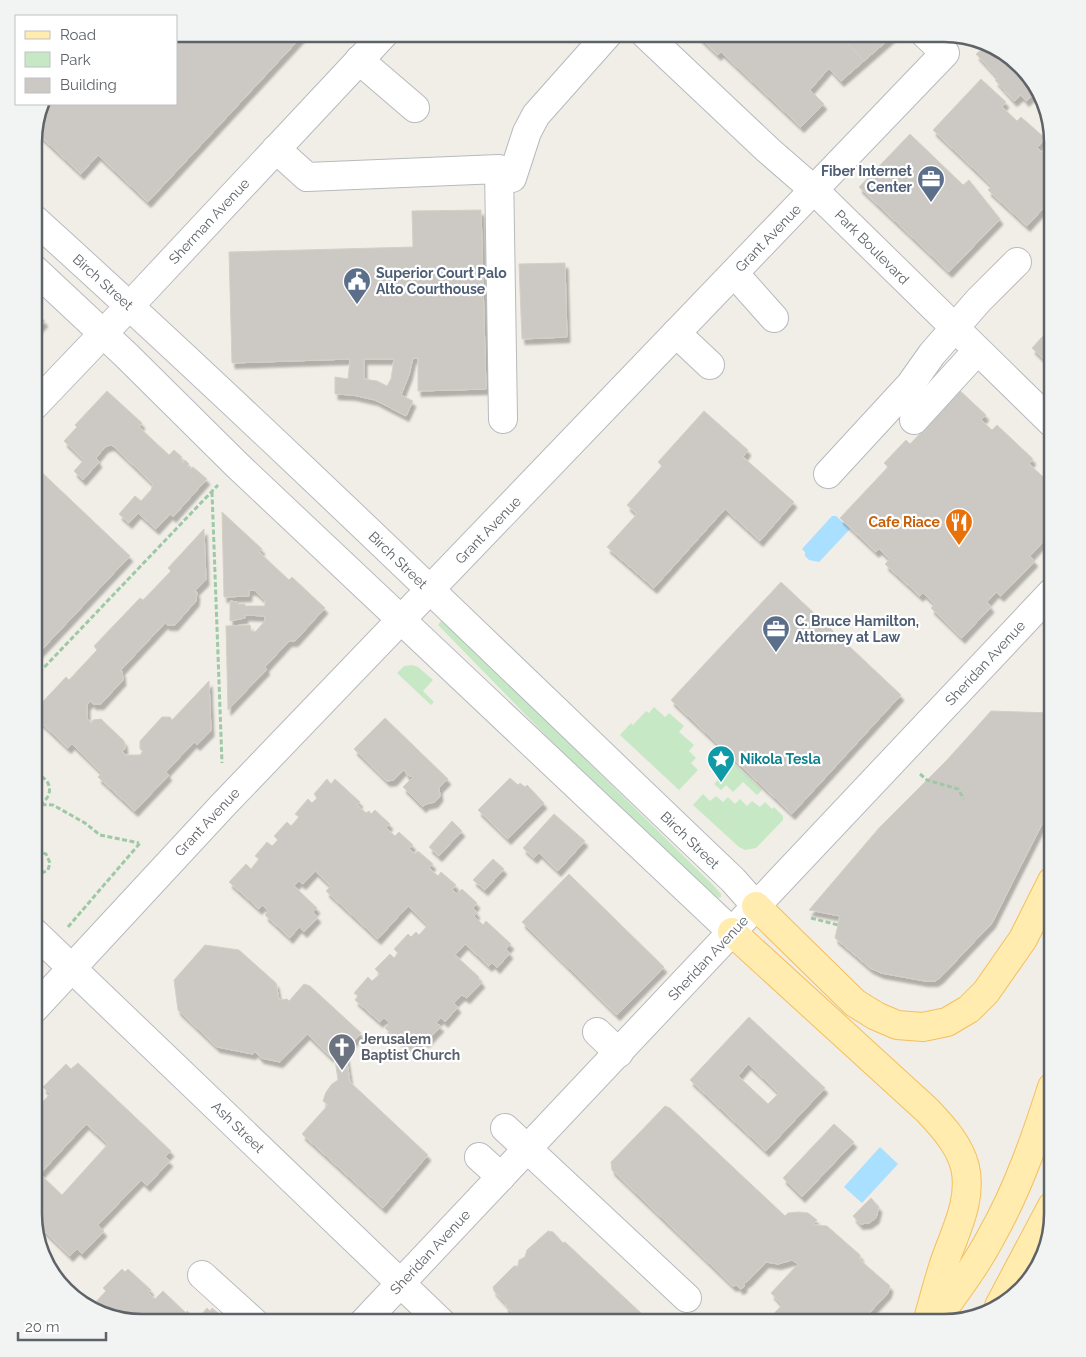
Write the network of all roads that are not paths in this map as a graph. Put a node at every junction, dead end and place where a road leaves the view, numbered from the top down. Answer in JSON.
{"nodes":[{"id":1,"x":376,"y":42,"type":"edge"},
{"id":2,"x":600,"y":43,"type":"edge"},
{"id":3,"x":654,"y":43,"type":"edge"},
{"id":4,"x":934,"y":43,"type":"edge"},
{"id":5,"x":359,"y":60,"type":"junction"},
{"id":6,"x":415,"y":108,"type":"dead end"},
{"id":7,"x":276,"y":149,"type":"junction"},
{"id":8,"x":512,"y":178,"type":"dead end"},
{"id":9,"x":814,"y":190,"type":"junction"},
{"id":10,"x":43,"y":227,"type":"edge"},
{"id":11,"x":1017,"y":262,"type":"dead end"},
{"id":12,"x":734,"y":273,"type":"junction"},
{"id":13,"x":43,"y":277,"type":"edge"},
{"id":14,"x":130,"y":306,"type":"junction"},
{"id":15,"x":774,"y":318,"type":"dead end"},
{"id":16,"x":954,"y":328,"type":"junction"},
{"id":17,"x":676,"y":333,"type":"junction"},
{"id":18,"x":103,"y":334,"type":"junction"},
{"id":19,"x":977,"y":351,"type":"junction"},
{"id":20,"x":710,"y":365,"type":"dead end"},
{"id":21,"x":43,"y":392,"type":"edge"},
{"id":22,"x":1044,"y":415,"type":"edge"},
{"id":23,"x":503,"y":420,"type":"dead end"},
{"id":24,"x":914,"y":420,"type":"dead end"},
{"id":25,"x":828,"y":474,"type":"dead end"},
{"id":26,"x":430,"y":590,"type":"junction"},
{"id":27,"x":1044,"y":600,"type":"edge"},
{"id":28,"x":402,"y":620,"type":"junction"},
{"id":29,"x":1044,"y":897,"type":"edge"},
{"id":30,"x":756,"y":906,"type":"junction"},
{"id":31,"x":732,"y":932,"type":"junction"},
{"id":32,"x":42,"y":940,"type":"edge"},
{"id":33,"x":73,"y":968,"type":"junction"},
{"id":34,"x":42,"y":1000,"type":"edge"},
{"id":35,"x":597,"y":1032,"type":"dead end"},
{"id":36,"x":619,"y":1053,"type":"junction"},
{"id":37,"x":1044,"y":1110,"type":"edge"},
{"id":38,"x":505,"y":1128,"type":"dead end"},
{"id":39,"x":527,"y":1150,"type":"junction"},
{"id":40,"x":479,"y":1157,"type":"dead end"},
{"id":41,"x":502,"y":1177,"type":"junction"},
{"id":42,"x":1043,"y":1222,"type":"edge"},
{"id":43,"x":202,"y":1275,"type":"dead end"},
{"id":44,"x":400,"y":1284,"type":"junction"},
{"id":45,"x":1007,"y":1292,"type":"edge"},
{"id":46,"x":687,"y":1298,"type":"dead end"},
{"id":47,"x":245,"y":1314,"type":"edge"},
{"id":48,"x":362,"y":1314,"type":"edge"},
{"id":49,"x":432,"y":1314,"type":"edge"},
{"id":50,"x":930,"y":1314,"type":"edge"},
{"id":51,"x":940,"y":1314,"type":"edge"}],
"edges":[{"from":1,"to":5,"type":"street","name":"Sherman Avenue"},
{"from":2,"to":8,"type":"street"},
{"from":3,"to":9,"type":"street","name":"Park Boulevard"},
{"from":4,"to":9,"type":"street","name":"Grant Avenue"},
{"from":5,"to":6,"type":"street"},
{"from":5,"to":7,"type":"street","name":"Sherman Avenue"},
{"from":7,"to":14,"type":"street","name":"Sherman Avenue"},
{"from":7,"to":23,"type":"street"},
{"from":9,"to":12,"type":"street","name":"Grant Avenue"},
{"from":9,"to":16,"type":"street","name":"Park Boulevard"},
{"from":10,"to":14,"type":"street","name":"Birch Street"},
{"from":11,"to":16,"type":"street"},
{"from":12,"to":15,"type":"street"},
{"from":12,"to":17,"type":"street","name":"Grant Avenue"},
{"from":13,"to":18,"type":"street"},
{"from":14,"to":18,"type":"street","name":"Sherman Avenue"},
{"from":14,"to":26,"type":"street","name":"Birch Street"},
{"from":16,"to":19,"type":"street","name":"Park Boulevard"},
{"from":16,"to":25,"type":"street"},
{"from":17,"to":20,"type":"street"},
{"from":17,"to":26,"type":"street","name":"Grant Avenue"},
{"from":18,"to":21,"type":"street","name":"Sherman Avenue"},
{"from":18,"to":28,"type":"street"},
{"from":19,"to":22,"type":"street","name":"Park Boulevard"},
{"from":19,"to":24,"type":"street"},
{"from":26,"to":28,"type":"street","name":"Grant Avenue"},
{"from":26,"to":30,"type":"street","name":"Birch Street"},
{"from":27,"to":30,"type":"street","name":"Sheridan Avenue"},
{"from":28,"to":31,"type":"street"},
{"from":28,"to":33,"type":"street","name":"Grant Avenue"},
{"from":29,"to":30,"type":"main road"},
{"from":30,"to":31,"type":"street","name":"Sheridan Avenue"},
{"from":31,"to":36,"type":"street","name":"Sheridan Avenue"},
{"from":31,"to":50,"type":"main road"},
{"from":32,"to":33,"type":"street","name":"Ash Street"},
{"from":33,"to":34,"type":"street","name":"Grant Avenue"},
{"from":33,"to":44,"type":"street","name":"Ash Street"},
{"from":35,"to":36,"type":"street"},
{"from":36,"to":39,"type":"street","name":"Sheridan Avenue"},
{"from":37,"to":51,"type":"main road"},
{"from":38,"to":39,"type":"street"},
{"from":39,"to":41,"type":"street","name":"Sheridan Avenue"},
{"from":39,"to":46,"type":"street"},
{"from":40,"to":41,"type":"street"},
{"from":41,"to":44,"type":"street","name":"Sheridan Avenue"},
{"from":42,"to":45,"type":"main road"},
{"from":43,"to":47,"type":"street"},
{"from":44,"to":48,"type":"street","name":"Sheridan Avenue"},
{"from":44,"to":49,"type":"street","name":"Ash Street"}]}
